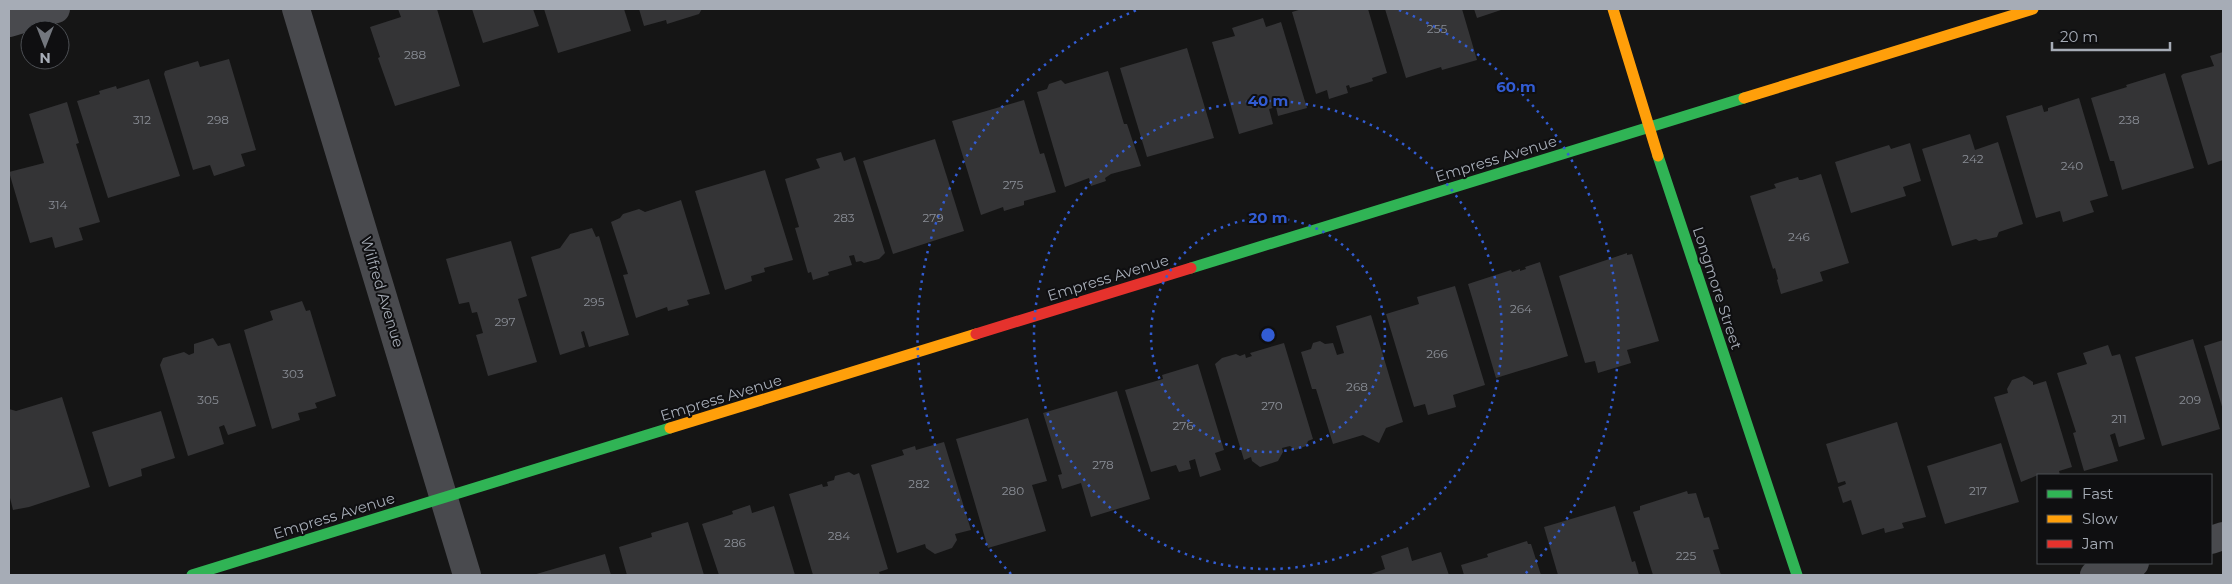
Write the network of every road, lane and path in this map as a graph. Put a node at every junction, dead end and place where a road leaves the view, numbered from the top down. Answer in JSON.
{"nodes":[{"id":1,"x":56,"y":9,"type":"edge"},
{"id":2,"x":296,"y":9,"type":"edge"},
{"id":3,"x":1613,"y":9,"type":"edge"},
{"id":4,"x":2034,"y":9,"type":"edge"},
{"id":5,"x":9,"y":23,"type":"edge"},
{"id":6,"x":1648,"y":128,"type":"junction"},
{"id":7,"x":444,"y":499,"type":"junction"},
{"id":8,"x":2132,"y":564,"type":"edge"},
{"id":9,"x":192,"y":575,"type":"edge"},
{"id":10,"x":467,"y":575,"type":"edge"},
{"id":11,"x":1797,"y":575,"type":"edge"},
{"id":12,"x":2094,"y":575,"type":"edge"}],
"edges":[{"from":1,"to":5,"type":"street"},
{"from":2,"to":7,"type":"street","name":"Wilfred Avenue"},
{"from":3,"to":6,"type":"street","name":"Longmore Street"},
{"from":4,"to":6,"type":"street","name":"Empress Avenue"},
{"from":6,"to":7,"type":"street","name":"Empress Avenue"},
{"from":6,"to":11,"type":"street","name":"Longmore Street"},
{"from":7,"to":9,"type":"street","name":"Empress Avenue"},
{"from":7,"to":10,"type":"street","name":"Wilfred Avenue"},
{"from":8,"to":12,"type":"street"}]}
